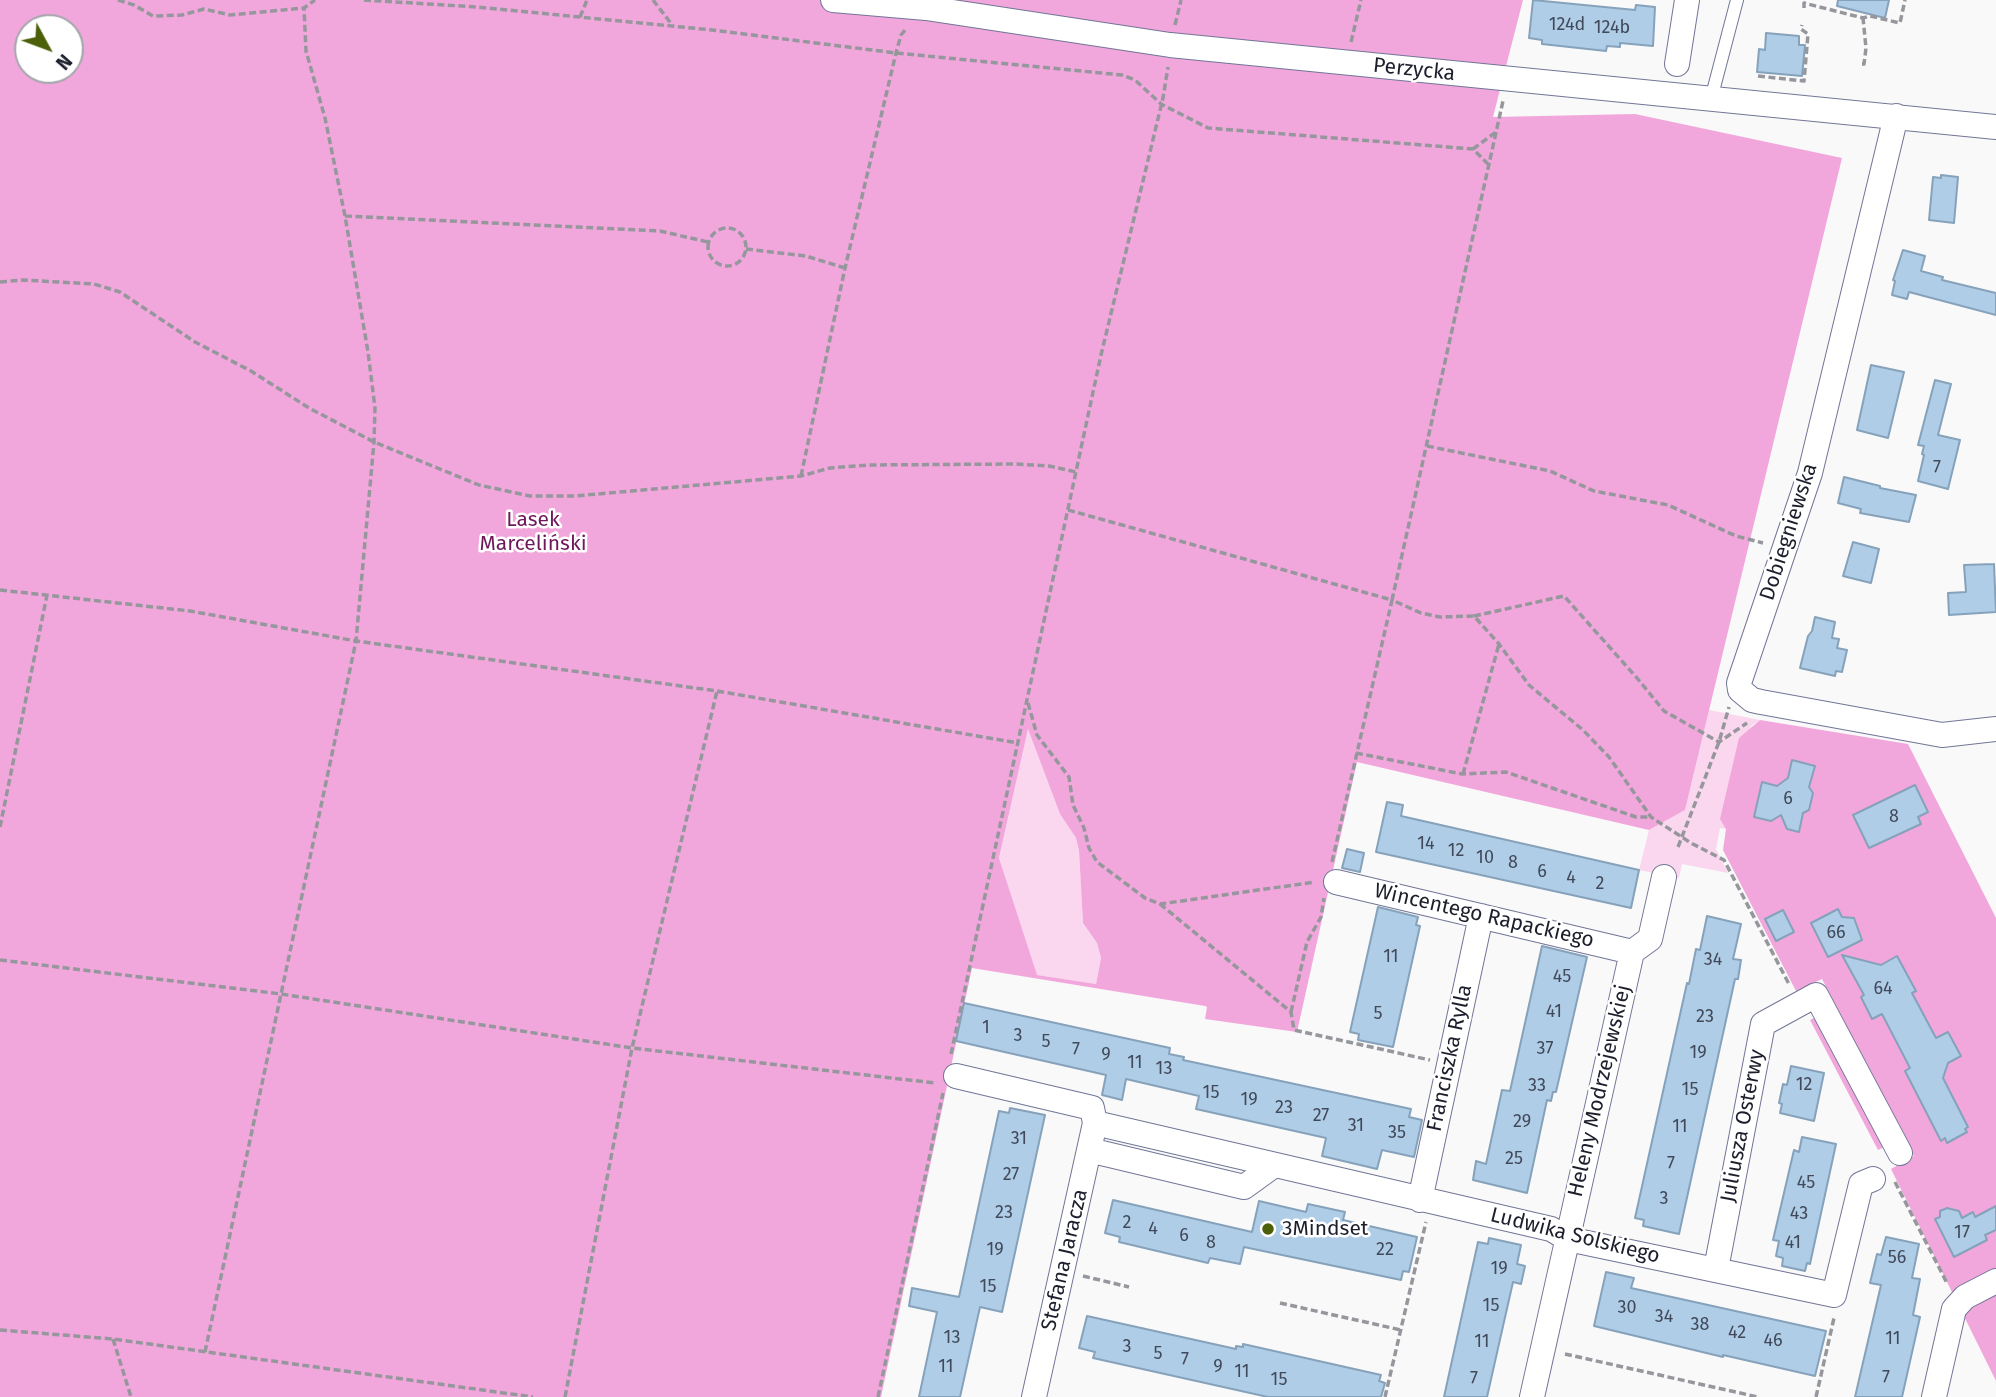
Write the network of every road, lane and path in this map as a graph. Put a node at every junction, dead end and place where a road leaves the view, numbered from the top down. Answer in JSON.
{"nodes":[{"id":1,"x":118,"y":0,"type":"edge"},
{"id":2,"x":315,"y":0,"type":"edge"},
{"id":3,"x":364,"y":0,"type":"edge"},
{"id":4,"x":587,"y":0,"type":"edge"},
{"id":5,"x":653,"y":0,"type":"edge"},
{"id":6,"x":834,"y":0,"type":"edge"},
{"id":7,"x":1181,"y":0,"type":"edge"},
{"id":8,"x":1362,"y":0,"type":"edge"},
{"id":9,"x":1687,"y":0,"type":"edge"},
{"id":10,"x":1737,"y":0,"type":"edge"},
{"id":11,"x":1905,"y":0,"type":"edge"},
{"id":12,"x":439,"y":2,"type":"edge"},
{"id":13,"x":304,"y":8,"type":"junction"},
{"id":14,"x":1804,"y":8,"type":"dead end"},
{"id":15,"x":580,"y":18,"type":"junction"},
{"id":16,"x":1863,"y":18,"type":"junction"},
{"id":17,"x":1802,"y":25,"type":"dead end"},
{"id":18,"x":673,"y":26,"type":"junction"},
{"id":19,"x":909,"y":26,"type":"dead end"},
{"id":20,"x":1173,"y":35,"type":"dead end"},
{"id":21,"x":1350,"y":48,"type":"dead end"},
{"id":22,"x":896,"y":53,"type":"junction"},
{"id":23,"x":1168,"y":62,"type":"dead end"},
{"id":24,"x":1862,"y":64,"type":"dead end"},
{"id":25,"x":1758,"y":76,"type":"dead end"},
{"id":26,"x":1674,"y":79,"type":"junction"},
{"id":27,"x":1505,"y":94,"type":"dead end"},
{"id":28,"x":1711,"y":99,"type":"junction"},
{"id":29,"x":1161,"y":104,"type":"junction"},
{"id":30,"x":1896,"y":116,"type":"junction"},
{"id":31,"x":1996,"y":127,"type":"edge"},
{"id":32,"x":1497,"y":131,"type":"junction"},
{"id":33,"x":1473,"y":149,"type":"junction"},
{"id":34,"x":1489,"y":165,"type":"junction"},
{"id":35,"x":345,"y":216,"type":"junction"},
{"id":36,"x":708,"y":242,"type":"junction"},
{"id":37,"x":746,"y":248,"type":"junction"},
{"id":38,"x":845,"y":268,"type":"junction"},
{"id":39,"x":0,"y":282,"type":"edge"},
{"id":40,"x":374,"y":442,"type":"junction"},
{"id":41,"x":1427,"y":446,"type":"junction"},
{"id":42,"x":1076,"y":472,"type":"junction"},
{"id":43,"x":801,"y":476,"type":"junction"},
{"id":44,"x":1068,"y":510,"type":"junction"},
{"id":45,"x":1784,"y":549,"type":"junction"},
{"id":46,"x":0,"y":590,"type":"edge"},
{"id":47,"x":47,"y":595,"type":"junction"},
{"id":48,"x":1392,"y":600,"type":"junction"},
{"id":49,"x":1474,"y":616,"type":"junction"},
{"id":50,"x":356,"y":641,"type":"junction"},
{"id":51,"x":1499,"y":644,"type":"junction"},
{"id":52,"x":1739,"y":683,"type":"junction"},
{"id":53,"x":716,"y":691,"type":"junction"},
{"id":54,"x":1027,"y":701,"type":"junction"},
{"id":55,"x":1996,"y":729,"type":"edge"},
{"id":56,"x":1719,"y":741,"type":"junction"},
{"id":57,"x":1018,"y":743,"type":"junction"},
{"id":58,"x":1356,"y":753,"type":"junction"},
{"id":59,"x":1462,"y":774,"type":"junction"},
{"id":60,"x":1651,"y":817,"type":"junction"},
{"id":61,"x":0,"y":827,"type":"edge"},
{"id":62,"x":1682,"y":837,"type":"junction"},
{"id":63,"x":1678,"y":847,"type":"dead end"},
{"id":64,"x":1664,"y":877,"type":"dead end"},
{"id":65,"x":1332,"y":881,"type":"junction"},
{"id":66,"x":1160,"y":904,"type":"junction"},
{"id":67,"x":1481,"y":916,"type":"junction"},
{"id":68,"x":1632,"y":951,"type":"junction"},
{"id":69,"x":0,"y":960,"type":"edge"},
{"id":70,"x":281,"y":994,"type":"junction"},
{"id":71,"x":1796,"y":999,"type":"junction"},
{"id":72,"x":1291,"y":1012,"type":"junction"},
{"id":73,"x":632,"y":1048,"type":"junction"},
{"id":74,"x":1448,"y":1065,"type":"junction"},
{"id":75,"x":950,"y":1072,"type":"junction"},
{"id":76,"x":1095,"y":1123,"type":"junction"},
{"id":77,"x":1089,"y":1150,"type":"junction"},
{"id":78,"x":1900,"y":1153,"type":"dead end"},
{"id":79,"x":1273,"y":1166,"type":"junction"},
{"id":80,"x":1884,"y":1181,"type":"joint"},
{"id":81,"x":1424,"y":1206,"type":"junction"},
{"id":82,"x":1567,"y":1239,"type":"junction"},
{"id":83,"x":1716,"y":1269,"type":"junction"},
{"id":84,"x":1072,"y":1274,"type":"dead end"},
{"id":85,"x":1996,"y":1281,"type":"edge"},
{"id":86,"x":1948,"y":1284,"type":"dead end"},
{"id":87,"x":1129,"y":1287,"type":"dead end"},
{"id":88,"x":1280,"y":1303,"type":"dead end"},
{"id":89,"x":1835,"y":1312,"type":"dead end"},
{"id":90,"x":0,"y":1329,"type":"edge"},
{"id":91,"x":1401,"y":1330,"type":"junction"},
{"id":92,"x":113,"y":1339,"type":"junction"},
{"id":93,"x":1555,"y":1351,"type":"dead end"},
{"id":94,"x":205,"y":1352,"type":"junction"},
{"id":95,"x":485,"y":1391,"type":"junction"},
{"id":96,"x":131,"y":1397,"type":"edge"},
{"id":97,"x":484,"y":1397,"type":"edge"},
{"id":98,"x":533,"y":1397,"type":"edge"},
{"id":99,"x":565,"y":1397,"type":"edge"},
{"id":100,"x":878,"y":1397,"type":"edge"},
{"id":101,"x":1034,"y":1397,"type":"edge"},
{"id":102,"x":1385,"y":1397,"type":"edge"},
{"id":103,"x":1532,"y":1397,"type":"edge"},
{"id":104,"x":1758,"y":1397,"type":"edge"},
{"id":105,"x":1816,"y":1397,"type":"edge"},
{"id":106,"x":1934,"y":1397,"type":"edge"}],
"edges":[{"from":1,"to":13,"type":"path"},
{"from":2,"to":13,"type":"path"},
{"from":3,"to":12,"type":"path"},
{"from":4,"to":15,"type":"path"},
{"from":5,"to":18,"type":"path"},
{"from":6,"to":26,"type":"street","name":"Perzycka"},
{"from":7,"to":20,"type":"path"},
{"from":8,"to":21,"type":"path"},
{"from":9,"to":26,"type":"street"},
{"from":10,"to":28,"type":"lane"},
{"from":11,"to":16,"type":"path"},
{"from":12,"to":15,"type":"path"},
{"from":13,"to":35,"type":"path"},
{"from":14,"to":16,"type":"path"},
{"from":15,"to":18,"type":"path"},
{"from":16,"to":24,"type":"path"},
{"from":17,"to":25,"type":"path"},
{"from":18,"to":22,"type":"path"},
{"from":19,"to":22,"type":"path"},
{"from":22,"to":29,"type":"path"},
{"from":22,"to":38,"type":"path"},
{"from":23,"to":29,"type":"path"},
{"from":26,"to":28,"type":"street","name":"Perzycka"},
{"from":27,"to":32,"type":"path"},
{"from":28,"to":30,"type":"street","name":"Perzycka"},
{"from":29,"to":33,"type":"path"},
{"from":29,"to":42,"type":"path"},
{"from":30,"to":31,"type":"street","name":"Perzycka"},
{"from":30,"to":45,"type":"street","name":"Dobiegniewska"},
{"from":32,"to":33,"type":"path"},
{"from":32,"to":34,"type":"path"},
{"from":33,"to":34,"type":"path"},
{"from":34,"to":41,"type":"path"},
{"from":35,"to":36,"type":"path"},
{"from":35,"to":40,"type":"path"},
{"from":36,"to":37,"type":"path"},
{"from":36,"to":37,"type":"path"},
{"from":37,"to":38,"type":"path"},
{"from":38,"to":43,"type":"path"},
{"from":39,"to":40,"type":"path"},
{"from":40,"to":43,"type":"path"},
{"from":40,"to":50,"type":"path"},
{"from":41,"to":45,"type":"path"},
{"from":41,"to":48,"type":"path"},
{"from":42,"to":43,"type":"path"},
{"from":42,"to":44,"type":"path"},
{"from":44,"to":48,"type":"path"},
{"from":44,"to":54,"type":"path"},
{"from":45,"to":52,"type":"street","name":"Dobiegniewska"},
{"from":46,"to":47,"type":"path"},
{"from":47,"to":50,"type":"path"},
{"from":47,"to":61,"type":"path"},
{"from":48,"to":49,"type":"path"},
{"from":48,"to":58,"type":"path"},
{"from":49,"to":51,"type":"path"},
{"from":49,"to":56,"type":"path"},
{"from":50,"to":53,"type":"path"},
{"from":50,"to":70,"type":"path"},
{"from":51,"to":59,"type":"path"},
{"from":51,"to":60,"type":"path"},
{"from":52,"to":55,"type":"street"},
{"from":52,"to":56,"type":"path"},
{"from":53,"to":57,"type":"path"},
{"from":53,"to":73,"type":"path"},
{"from":54,"to":57,"type":"path"},
{"from":54,"to":66,"type":"path"},
{"from":56,"to":62,"type":"path"},
{"from":57,"to":75,"type":"path"},
{"from":58,"to":59,"type":"path"},
{"from":58,"to":65,"type":"path"},
{"from":59,"to":60,"type":"path"},
{"from":60,"to":62,"type":"path"},
{"from":62,"to":63,"type":"path"},
{"from":62,"to":71,"type":"path"},
{"from":64,"to":68,"type":"street","name":"Heleny Modrzejewskiej"},
{"from":65,"to":66,"type":"path"},
{"from":65,"to":67,"type":"street","name":"Wincentego Rapackiego"},
{"from":65,"to":72,"type":"path"},
{"from":66,"to":72,"type":"path"},
{"from":67,"to":68,"type":"street","name":"Wincentego Rapackiego"},
{"from":67,"to":74,"type":"street","name":"Franciszka Rylla"},
{"from":68,"to":82,"type":"street","name":"Heleny Modrzejewskiej"},
{"from":69,"to":70,"type":"path"},
{"from":70,"to":73,"type":"path"},
{"from":70,"to":94,"type":"path"},
{"from":71,"to":78,"type":"street"},
{"from":71,"to":83,"type":"street","name":"Juliusza Osterwy"},
{"from":72,"to":74,"type":"path"},
{"from":73,"to":75,"type":"path"},
{"from":73,"to":99,"type":"path"},
{"from":74,"to":81,"type":"street","name":"Franciszka Rylla"},
{"from":75,"to":76,"type":"street","name":"Ludwika Solskiego"},
{"from":75,"to":100,"type":"path"},
{"from":76,"to":77,"type":"street","name":"Stefana Jaracza"},
{"from":76,"to":79,"type":"street","name":"Ludwika Solskiego"},
{"from":77,"to":79,"type":"street"},
{"from":77,"to":101,"type":"street","name":"Stefana Jaracza"},
{"from":79,"to":81,"type":"street","name":"Ludwika Solskiego"},
{"from":80,"to":83,"type":"street","name":"Ludwika Solskiego"},
{"from":80,"to":86,"type":"path"},
{"from":81,"to":82,"type":"street","name":"Ludwika Solskiego"},
{"from":81,"to":91,"type":"path"},
{"from":82,"to":83,"type":"street","name":"Ludwika Solskiego"},
{"from":82,"to":103,"type":"street","name":"Heleny Modrzejewskiej"},
{"from":84,"to":87,"type":"path"},
{"from":85,"to":106,"type":"street"},
{"from":88,"to":91,"type":"path"},
{"from":89,"to":105,"type":"path"},
{"from":90,"to":92,"type":"path"},
{"from":91,"to":102,"type":"path"},
{"from":92,"to":94,"type":"path"},
{"from":92,"to":96,"type":"path"},
{"from":93,"to":104,"type":"path"},
{"from":94,"to":95,"type":"path"},
{"from":95,"to":97,"type":"path"},
{"from":95,"to":98,"type":"path"}]}
